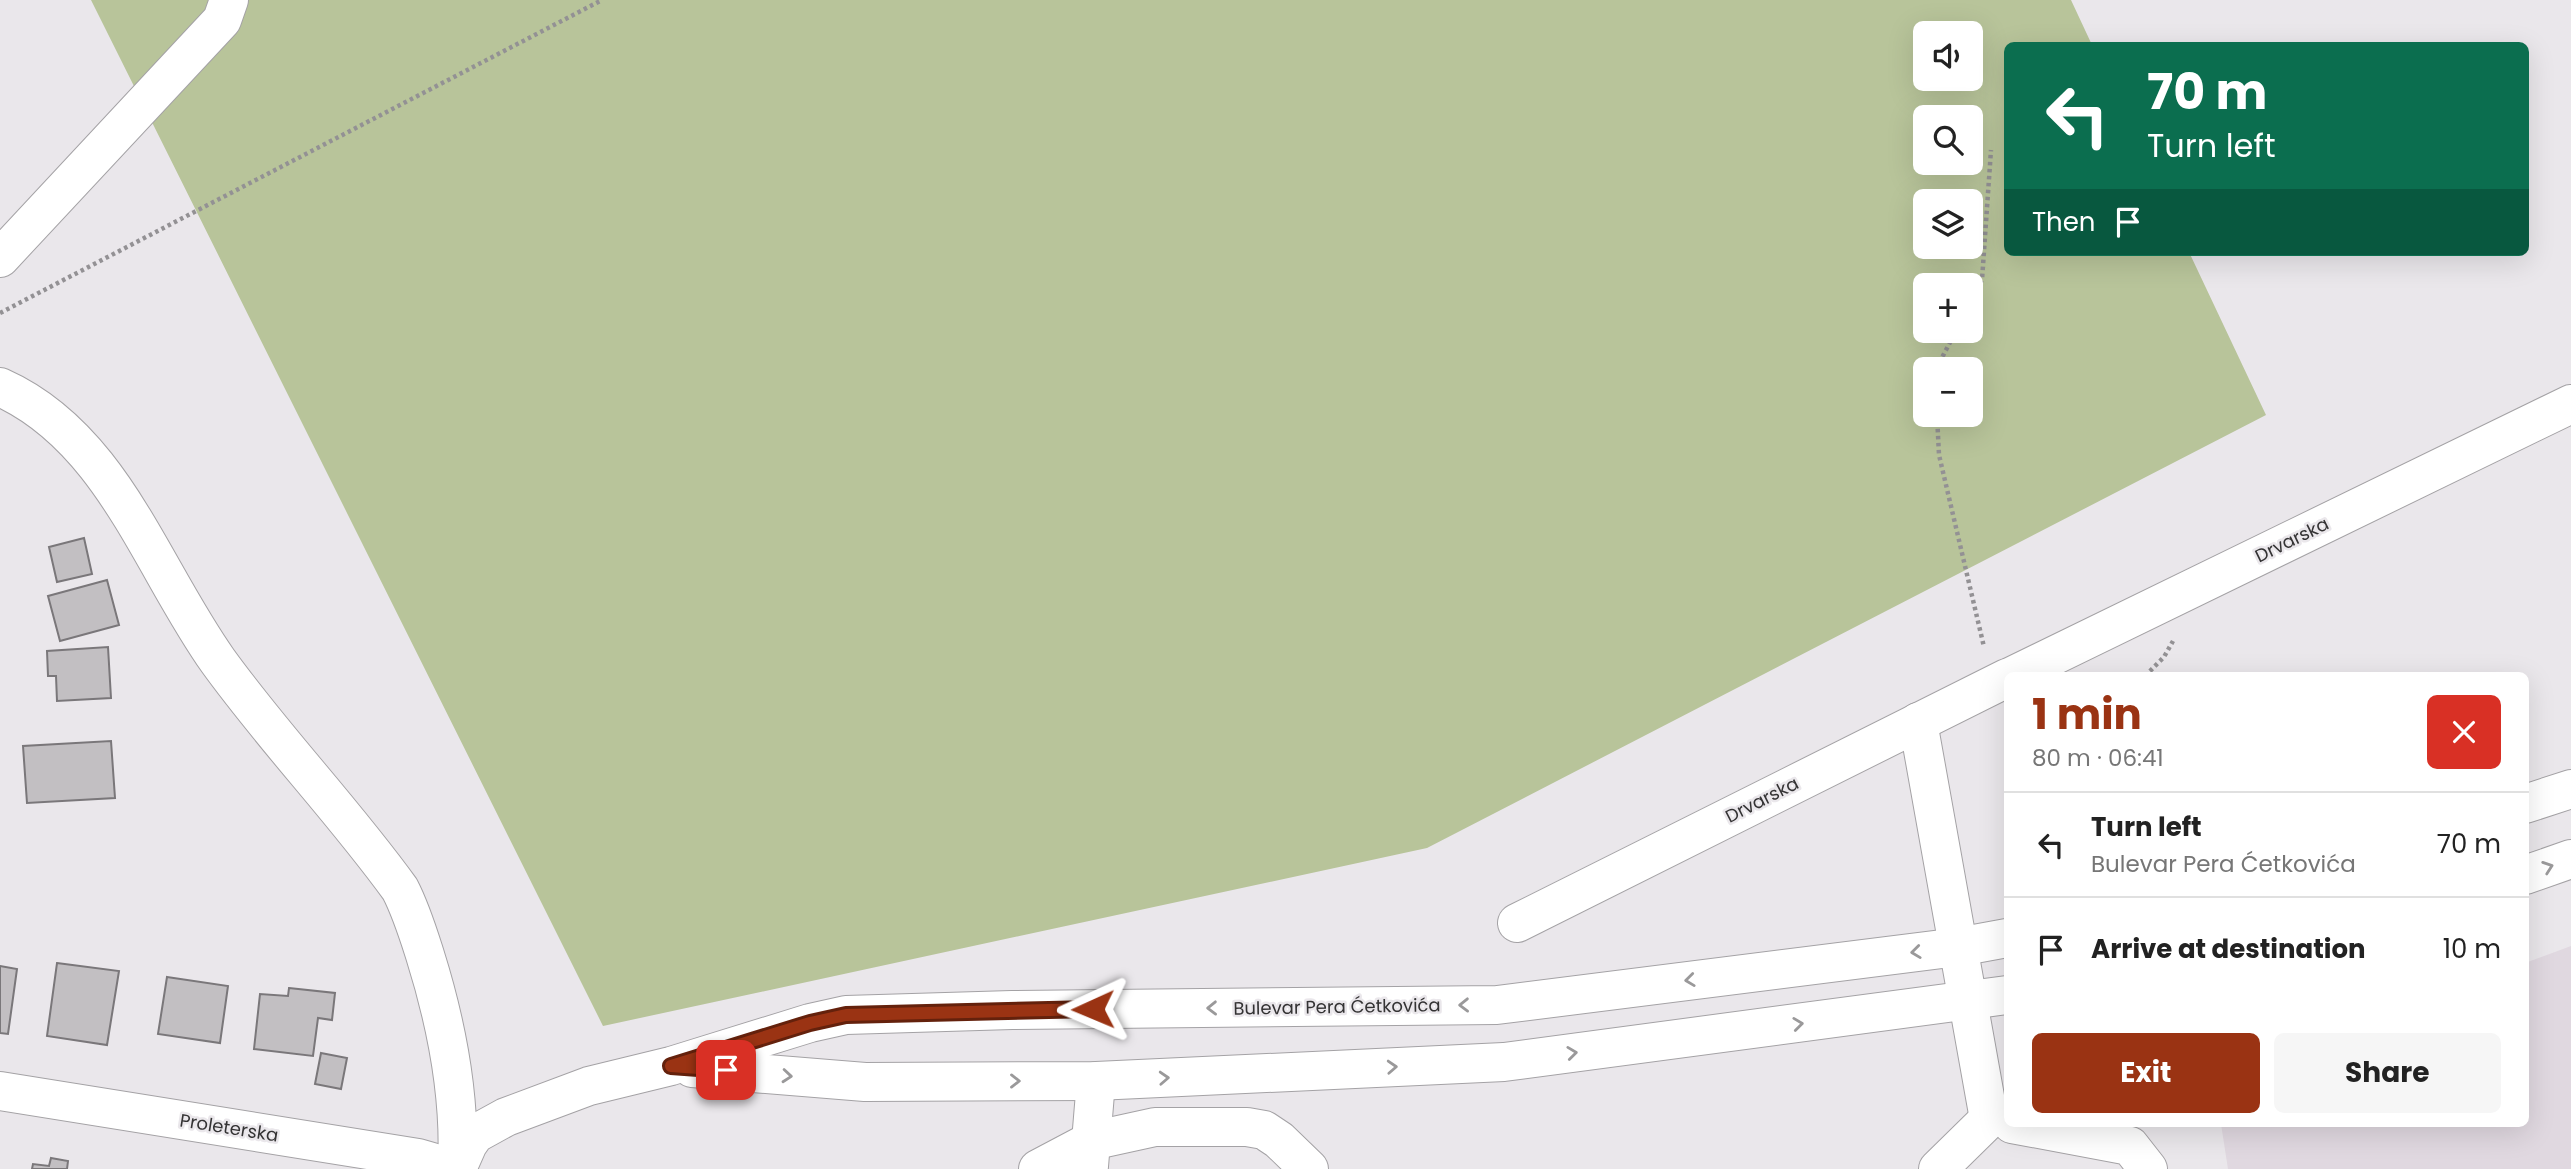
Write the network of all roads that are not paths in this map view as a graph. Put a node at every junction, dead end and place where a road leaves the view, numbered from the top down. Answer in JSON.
{"nodes":[{"id":1,"x":229,"y":0,"type":"edge"},
{"id":2,"x":0,"y":258,"type":"edge"},
{"id":3,"x":0,"y":387,"type":"edge"},
{"id":4,"x":2571,"y":404,"type":"edge"},
{"id":5,"x":2018,"y":672,"type":"edge"},
{"id":6,"x":2004,"y":679,"type":"edge"},
{"id":7,"x":1918,"y":722,"type":"junction"},
{"id":8,"x":2571,"y":789,"type":"edge"},
{"id":9,"x":2529,"y":803,"type":"edge"},
{"id":10,"x":2571,"y":859,"type":"edge"},
{"id":11,"x":2529,"y":874,"type":"edge"},
{"id":12,"x":1517,"y":923,"type":"dead end"},
{"id":13,"x":2004,"y":939,"type":"edge"},
{"id":14,"x":1958,"y":947,"type":"junction"},
{"id":15,"x":2004,"y":996,"type":"edge"},
{"id":16,"x":1968,"y":1002,"type":"junction"},
{"id":17,"x":671,"y":1066,"type":"junction"},
{"id":18,"x":1096,"y":1081,"type":"junction"},
{"id":19,"x":0,"y":1091,"type":"edge"},
{"id":20,"x":2003,"y":1122,"type":"edge"},
{"id":21,"x":2029,"y":1127,"type":"edge"},
{"id":22,"x":1090,"y":1155,"type":"edge"},
{"id":23,"x":457,"y":1169,"type":"edge"},
{"id":24,"x":1038,"y":1169,"type":"edge"},
{"id":25,"x":1309,"y":1169,"type":"edge"},
{"id":26,"x":1938,"y":1169,"type":"edge"},
{"id":27,"x":2148,"y":1169,"type":"edge"}],
"edges":[{"from":1,"to":2,"type":"main road"},
{"from":3,"to":23,"type":"main road"},
{"from":4,"to":5,"type":"main road","name":"Drvarska"},
{"from":6,"to":7,"type":"main road","name":"Drvarska"},
{"from":7,"to":12,"type":"main road","name":"Drvarska"},
{"from":7,"to":14,"type":"main road"},
{"from":8,"to":9,"type":"main road"},
{"from":11,"to":10,"type":"main road","one_way":true},
{"from":13,"to":14,"type":"main road","name":"Bulevar Pera Ćetkovića"},
{"from":14,"to":16,"type":"main road"},
{"from":14,"to":17,"type":"main road","name":"Bulevar Pera Ćetkovića","one_way":true},
{"from":15,"to":16,"type":"main road","name":"Bulevar Pera Ćetkovića"},
{"from":18,"to":16,"type":"main road","name":"Bulevar Pera Ćetkovića","one_way":true},
{"from":16,"to":20,"type":"main road"},
{"from":17,"to":18,"type":"main road","name":"Bulevar Pera Ćetkovića","one_way":true},
{"from":17,"to":23,"type":"main road","name":"Bulevar Pera Ćetkovića"},
{"from":18,"to":22,"type":"main road"},
{"from":19,"to":23,"type":"main road","name":"Proleterska"},
{"from":20,"to":26,"type":"main road"},
{"from":21,"to":27,"type":"main road"},
{"from":22,"to":24,"type":"main road"},
{"from":22,"to":25,"type":"main road"}]}
